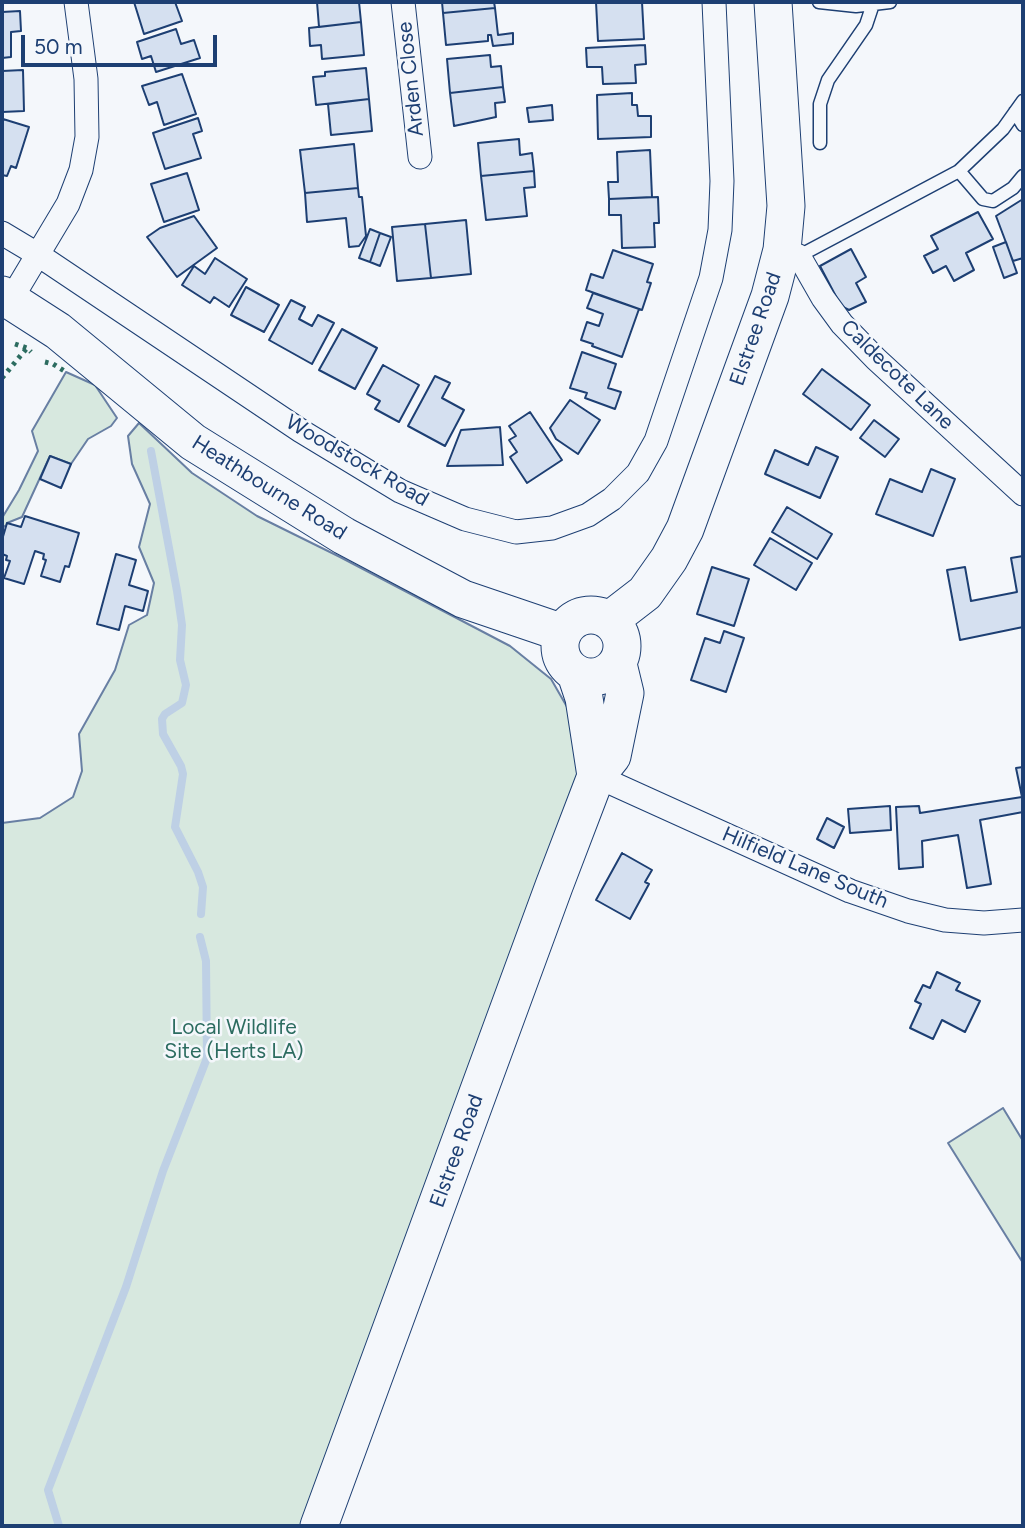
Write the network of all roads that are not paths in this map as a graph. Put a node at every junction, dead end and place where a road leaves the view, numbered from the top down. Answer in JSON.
{"nodes":[{"id":1,"x":76,"y":2,"type":"edge"},
{"id":2,"x":403,"y":2,"type":"edge"},
{"id":3,"x":713,"y":2,"type":"edge"},
{"id":4,"x":773,"y":2,"type":"edge"},
{"id":5,"x":819,"y":2,"type":"edge"},
{"id":6,"x":890,"y":2,"type":"edge"},
{"id":7,"x":857,"y":4,"type":"edge"},
{"id":8,"x":873,"y":4,"type":"junction"},
{"id":9,"x":1023,"y":101,"type":"edge"},
{"id":10,"x":1015,"y":112,"type":"junction"},
{"id":11,"x":1023,"y":125,"type":"edge"},
{"id":12,"x":820,"y":143,"type":"dead end"},
{"id":13,"x":419,"y":157,"type":"dead end"},
{"id":14,"x":959,"y":171,"type":"junction"},
{"id":15,"x":1023,"y":176,"type":"edge"},
{"id":16,"x":2,"y":233,"type":"edge"},
{"id":17,"x":791,"y":253,"type":"junction"},
{"id":18,"x":37,"y":254,"type":"junction"},
{"id":19,"x":6,"y":298,"type":"edge"},
{"id":20,"x":1023,"y":495,"type":"edge"},
{"id":21,"x":610,"y":621,"type":"junction"},
{"id":22,"x":563,"y":634,"type":"junction"},
{"id":23,"x":618,"y":664,"type":"junction"},
{"id":24,"x":576,"y":674,"type":"junction"},
{"id":25,"x":596,"y":776,"type":"junction"},
{"id":26,"x":1023,"y":920,"type":"edge"},
{"id":27,"x":319,"y":1526,"type":"edge"}],
"edges":[{"from":1,"to":18,"type":"street"},
{"from":2,"to":13,"type":"street","name":"Arden Close"},
{"from":3,"to":18,"type":"street","name":"Woodstock Road"},
{"from":4,"to":17,"type":"main road","name":"Elstree Road"},
{"from":5,"to":7,"type":"lane"},
{"from":6,"to":8,"type":"lane"},
{"from":7,"to":8,"type":"lane"},
{"from":8,"to":12,"type":"lane"},
{"from":9,"to":10,"type":"lane"},
{"from":10,"to":11,"type":"lane"},
{"from":10,"to":14,"type":"lane"},
{"from":14,"to":15,"type":"lane"},
{"from":14,"to":17,"type":"lane"},
{"from":16,"to":18,"type":"street","name":"Woodstock Road"},
{"from":17,"to":20,"type":"street","name":"Caldecote Lane"},
{"from":17,"to":21,"type":"main road","name":"Elstree Road"},
{"from":18,"to":19,"type":"street"},
{"from":19,"to":22,"type":"main road","name":"Heathbourne Road"},
{"from":21,"to":22,"type":"main road"},
{"from":21,"to":23,"type":"main road","name":"Elstree Road"},
{"from":22,"to":24,"type":"main road","name":"Elstree Road"},
{"from":23,"to":24,"type":"main road"},
{"from":23,"to":25,"type":"main road","name":"Elstree Road"},
{"from":24,"to":25,"type":"main road","name":"Elstree Road"},
{"from":25,"to":26,"type":"street","name":"Hilfield Lane South"},
{"from":25,"to":27,"type":"main road","name":"Elstree Road"}]}
